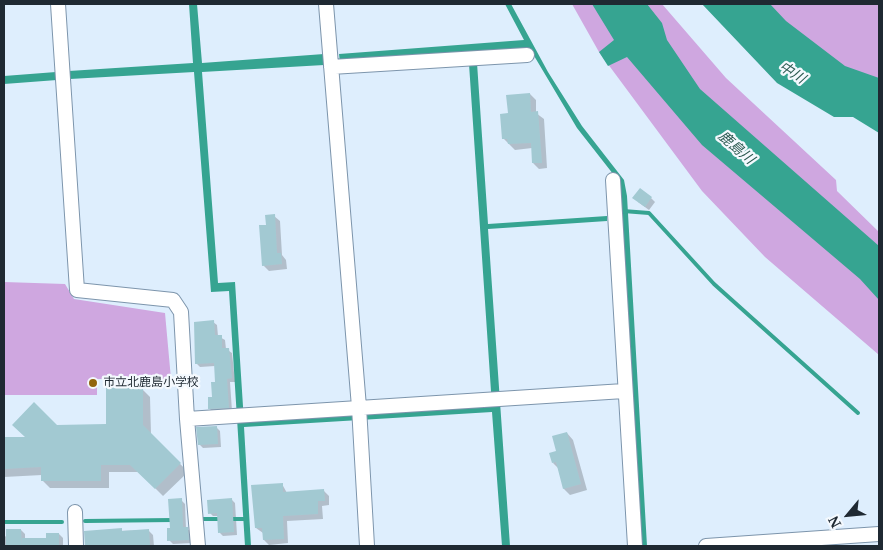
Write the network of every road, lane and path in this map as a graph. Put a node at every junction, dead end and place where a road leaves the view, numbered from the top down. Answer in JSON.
{"nodes":[{"id":1,"x":58,"y":4,"type":"edge"},
{"id":2,"x":326,"y":4,"type":"edge"},
{"id":3,"x":527,"y":55,"type":"dead end"},
{"id":4,"x":331,"y":68,"type":"junction"},
{"id":5,"x":613,"y":180,"type":"dead end"},
{"id":6,"x":624,"y":391,"type":"junction"},
{"id":7,"x":359,"y":408,"type":"junction"},
{"id":8,"x":187,"y":419,"type":"junction"},
{"id":9,"x":75,"y":512,"type":"dead end"},
{"id":10,"x":879,"y":534,"type":"edge"},
{"id":11,"x":76,"y":546,"type":"edge"},
{"id":12,"x":198,"y":546,"type":"edge"},
{"id":13,"x":367,"y":546,"type":"edge"},
{"id":14,"x":634,"y":546,"type":"edge"},
{"id":15,"x":706,"y":546,"type":"edge"}],
"edges":[{"from":1,"to":8,"type":"street"},
{"from":2,"to":4,"type":"street"},
{"from":3,"to":4,"type":"street"},
{"from":4,"to":7,"type":"street"},
{"from":5,"to":6,"type":"street"},
{"from":6,"to":7,"type":"street"},
{"from":6,"to":14,"type":"street"},
{"from":7,"to":8,"type":"street"},
{"from":7,"to":13,"type":"street"},
{"from":8,"to":12,"type":"street"},
{"from":9,"to":11,"type":"street"},
{"from":10,"to":15,"type":"street"}]}
